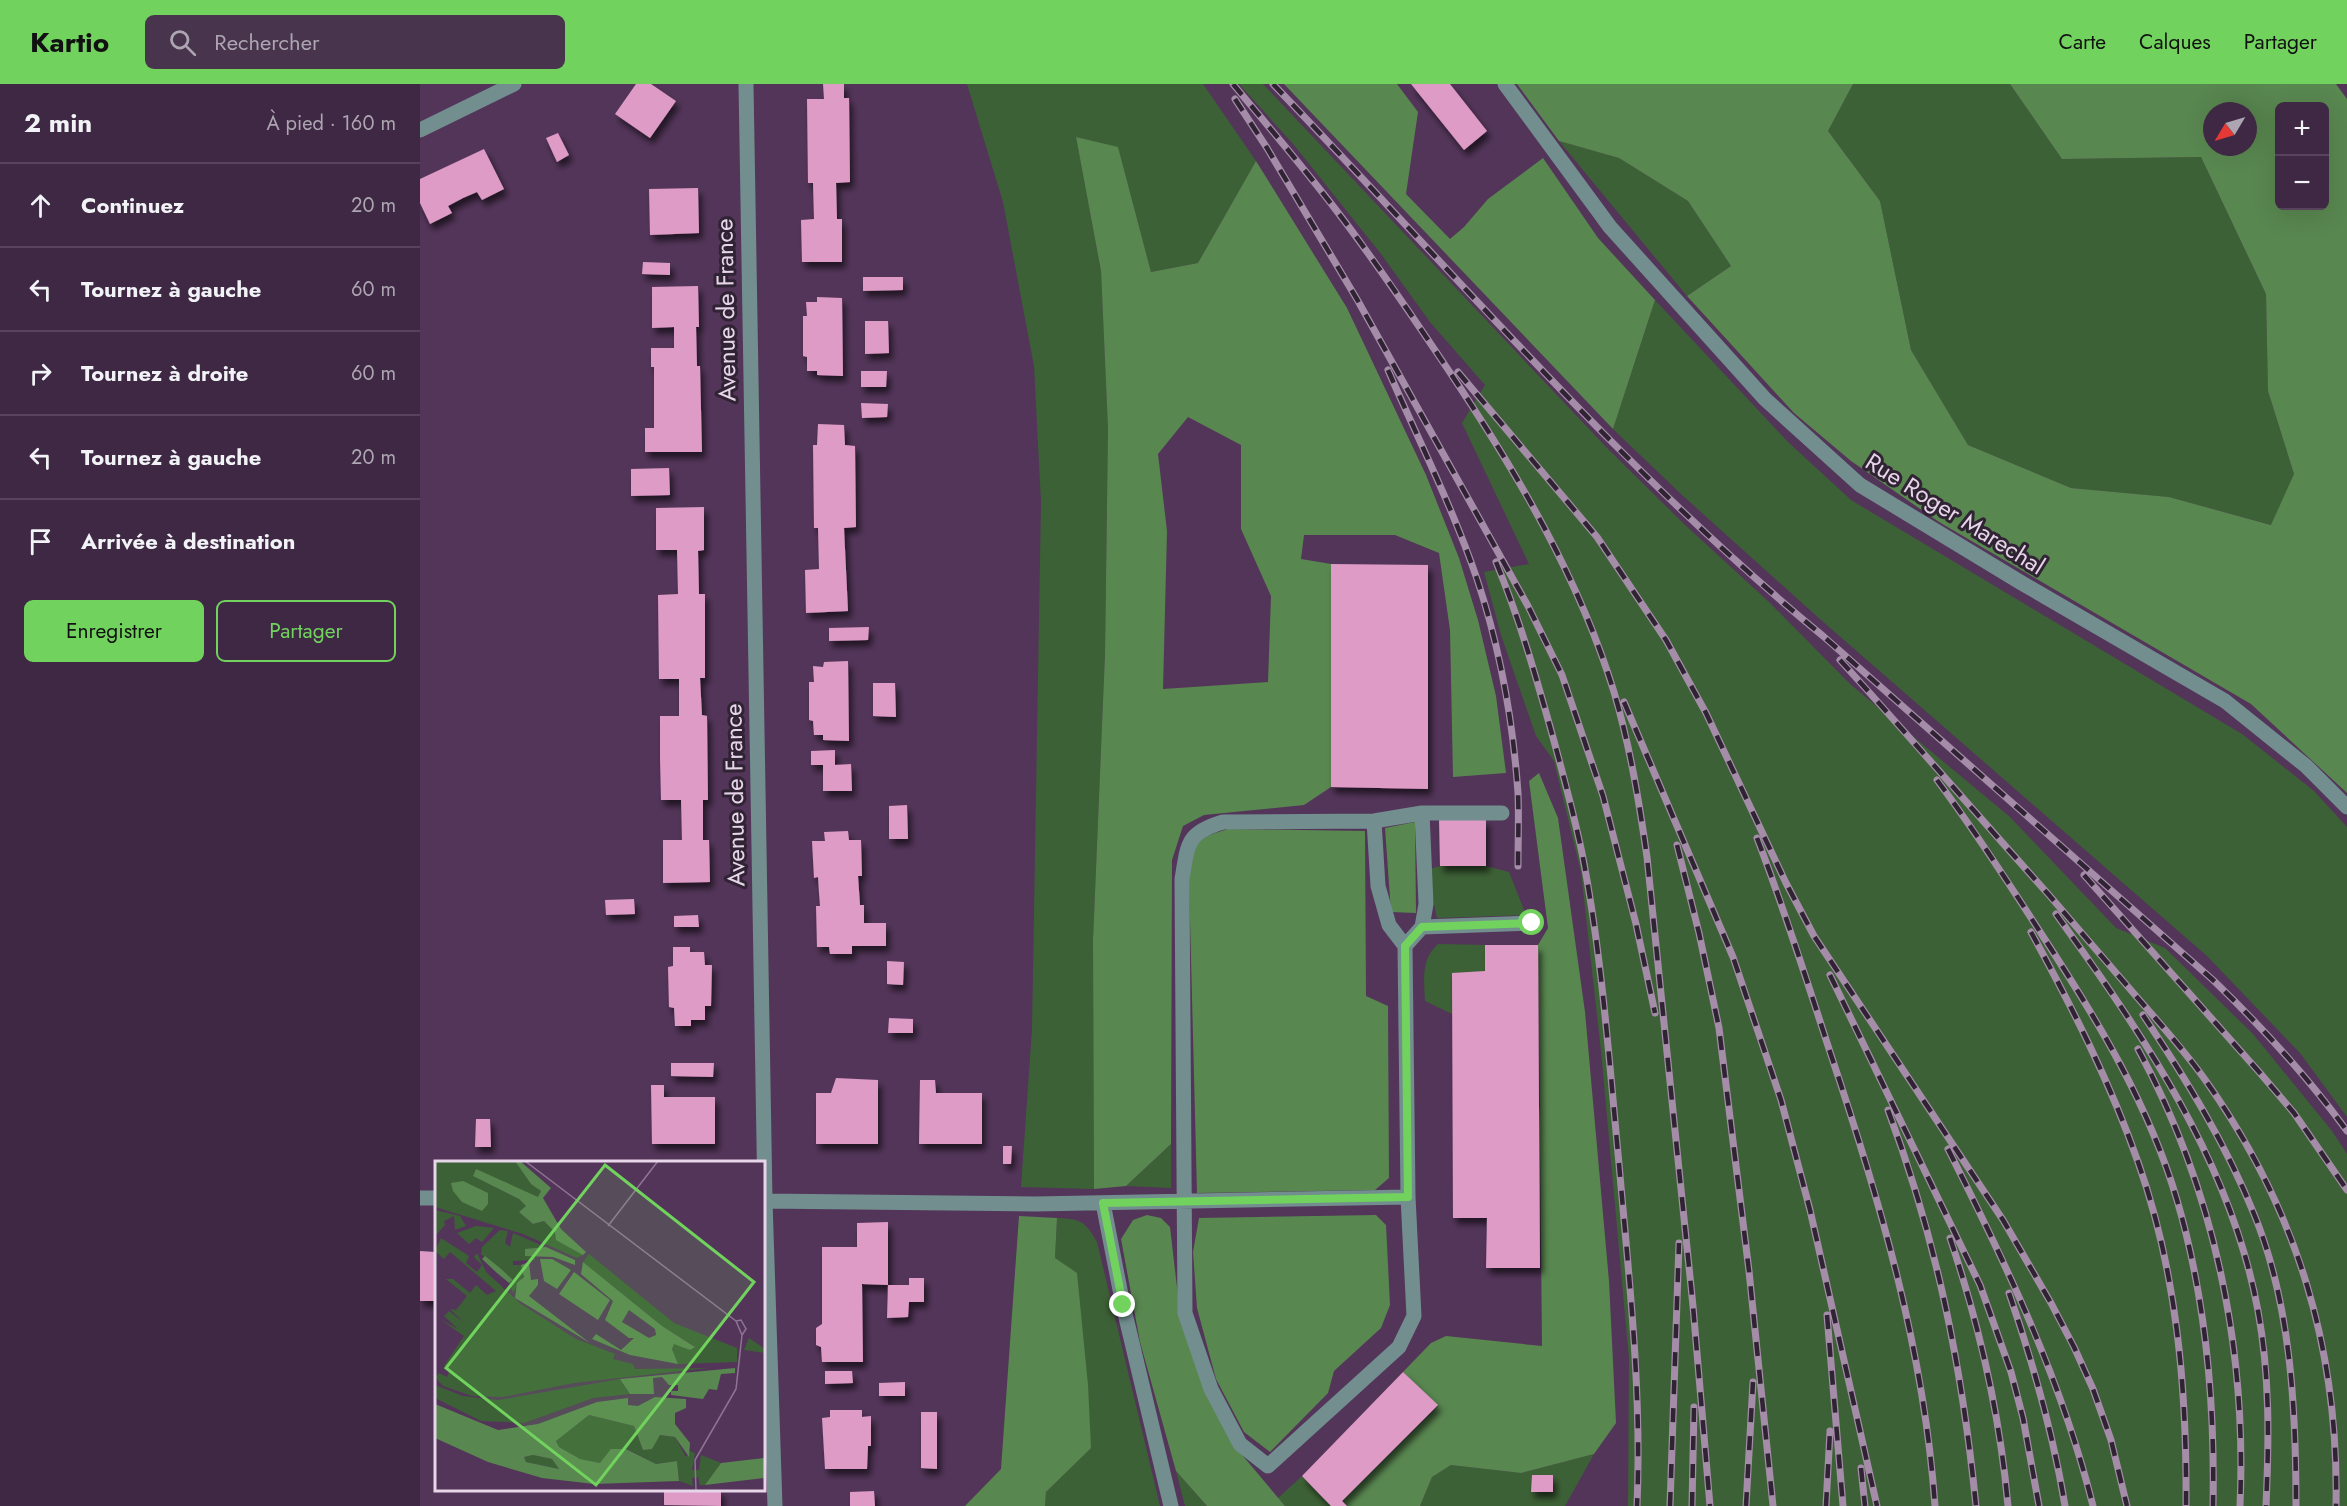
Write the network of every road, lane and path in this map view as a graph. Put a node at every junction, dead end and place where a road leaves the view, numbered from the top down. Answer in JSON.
{"nodes":[{"id":1,"x":513,"y":84,"type":"edge"},
{"id":2,"x":746,"y":84,"type":"edge"},
{"id":3,"x":1504,"y":84,"type":"edge"},
{"id":4,"x":420,"y":130,"type":"edge"},
{"id":5,"x":2347,"y":807,"type":"edge"},
{"id":6,"x":1422,"y":813,"type":"junction"},
{"id":7,"x":1502,"y":813,"type":"dead end"},
{"id":8,"x":1374,"y":821,"type":"junction"},
{"id":9,"x":1532,"y":923,"type":"dead end"},
{"id":10,"x":1422,"y":927,"type":"junction"},
{"id":11,"x":1405,"y":946,"type":"junction"},
{"id":12,"x":763,"y":1161,"type":"edge"},
{"id":13,"x":1408,"y":1197,"type":"junction"},
{"id":14,"x":765,"y":1201,"type":"edge"},
{"id":15,"x":1184,"y":1202,"type":"junction"},
{"id":16,"x":1103,"y":1203,"type":"junction"},
{"id":17,"x":765,"y":1229,"type":"edge"},
{"id":18,"x":775,"y":1506,"type":"edge"},
{"id":19,"x":1171,"y":1506,"type":"edge"}],
"edges":[{"from":1,"to":4,"type":"street"},
{"from":2,"to":12,"type":"street","name":"Avenue de France"},
{"from":3,"to":5,"type":"street","name":"Rue Roger Marechal"},
{"from":6,"to":7,"type":"street"},
{"from":6,"to":8,"type":"street"},
{"from":6,"to":10,"type":"street"},
{"from":8,"to":11,"type":"street"},
{"from":8,"to":15,"type":"street"},
{"from":9,"to":10,"type":"street"},
{"from":10,"to":11,"type":"street"},
{"from":11,"to":13,"type":"street"},
{"from":13,"to":15,"type":"street"},
{"from":13,"to":15,"type":"street"},
{"from":14,"to":16,"type":"street"},
{"from":15,"to":16,"type":"street"},
{"from":16,"to":19,"type":"street"},
{"from":17,"to":18,"type":"street","name":"Avenue de France"}]}
